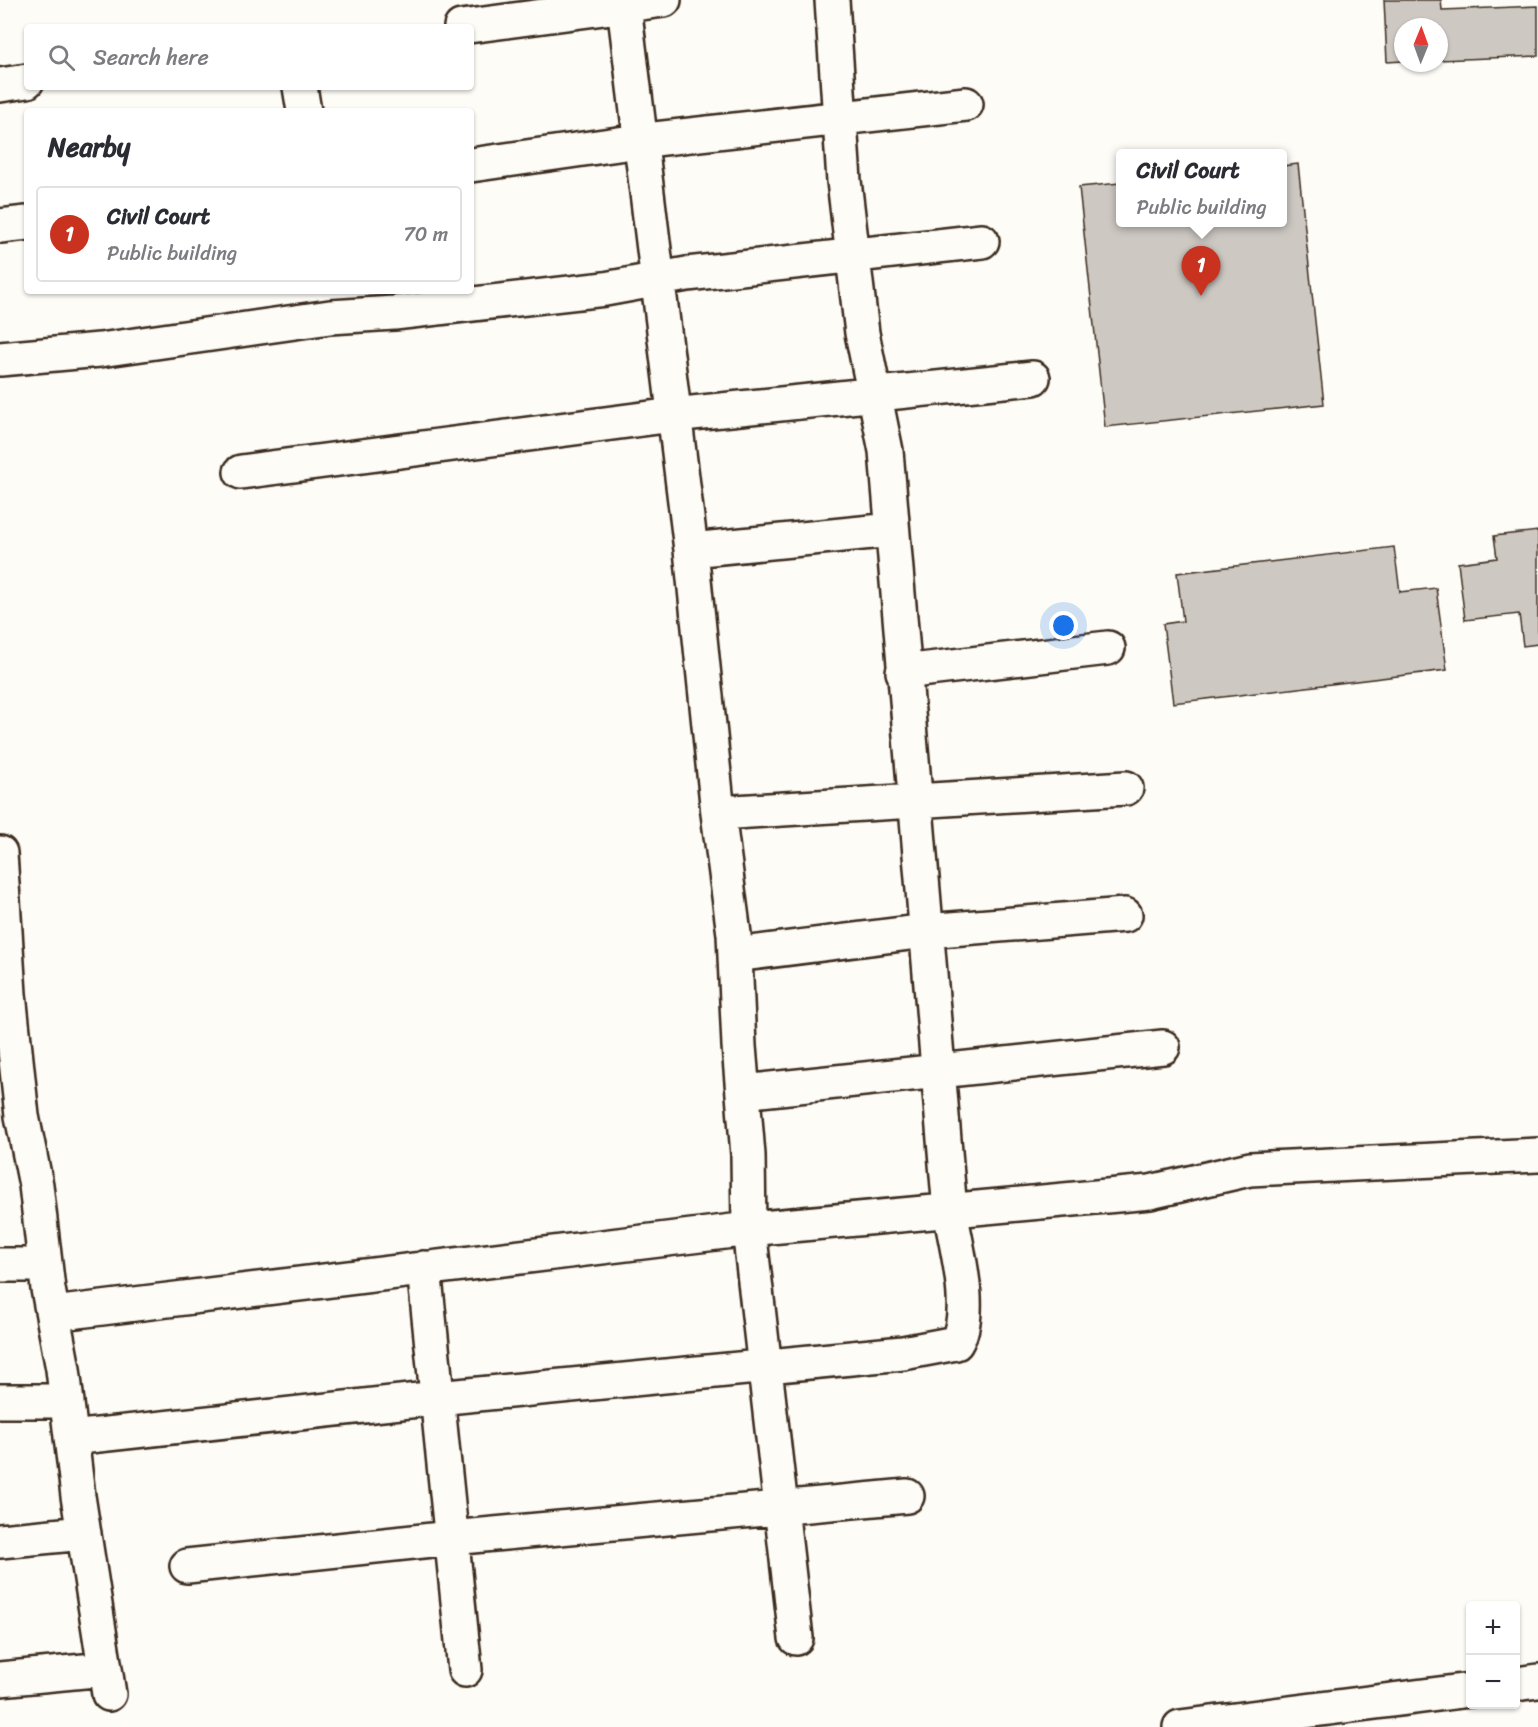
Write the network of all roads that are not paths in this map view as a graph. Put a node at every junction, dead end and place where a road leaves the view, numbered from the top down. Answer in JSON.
{"nodes":[{"id":1,"x":664,"y":0,"type":"edge"},
{"id":2,"x":832,"y":0,"type":"edge"},
{"id":3,"x":624,"y":6,"type":"junction"},
{"id":4,"x":474,"y":25,"type":"edge"},
{"id":5,"x":24,"y":81,"type":"edge"},
{"id":6,"x":0,"y":85,"type":"edge"},
{"id":7,"x":300,"y":90,"type":"edge"},
{"id":8,"x":966,"y":104,"type":"dead end"},
{"id":9,"x":304,"y":108,"type":"edge"},
{"id":10,"x":840,"y":118,"type":"junction"},
{"id":11,"x":640,"y":141,"type":"junction"},
{"id":12,"x":474,"y":165,"type":"edge"},
{"id":13,"x":24,"y":223,"type":"edge"},
{"id":14,"x":0,"y":226,"type":"edge"},
{"id":15,"x":982,"y":241,"type":"dead end"},
{"id":16,"x":853,"y":255,"type":"junction"},
{"id":17,"x":656,"y":279,"type":"junction"},
{"id":18,"x":0,"y":359,"type":"edge"},
{"id":19,"x":1033,"y":378,"type":"dead end"},
{"id":20,"x":874,"y":394,"type":"junction"},
{"id":21,"x":673,"y":415,"type":"junction"},
{"id":22,"x":241,"y":472,"type":"dead end"},
{"id":23,"x":892,"y":530,"type":"junction"},
{"id":24,"x":691,"y":550,"type":"junction"},
{"id":25,"x":1108,"y":648,"type":"dead end"},
{"id":26,"x":903,"y":672,"type":"junction"},
{"id":27,"x":1126,"y":788,"type":"dead end"},
{"id":28,"x":914,"y":801,"type":"junction"},
{"id":29,"x":718,"y":813,"type":"junction"},
{"id":30,"x":0,"y":853,"type":"edge"},
{"id":31,"x":0,"y":861,"type":"edge"},
{"id":32,"x":1125,"y":915,"type":"dead end"},
{"id":33,"x":926,"y":931,"type":"junction"},
{"id":34,"x":735,"y":956,"type":"junction"},
{"id":35,"x":5,"y":994,"type":"edge"},
{"id":36,"x":1163,"y":1047,"type":"dead end"},
{"id":37,"x":939,"y":1070,"type":"junction"},
{"id":38,"x":743,"y":1092,"type":"junction"},
{"id":39,"x":12,"y":1129,"type":"edge"},
{"id":40,"x":1538,"y":1155,"type":"edge"},
{"id":41,"x":950,"y":1211,"type":"junction"},
{"id":42,"x":749,"y":1229,"type":"junction"},
{"id":43,"x":0,"y":1265,"type":"edge"},
{"id":44,"x":45,"y":1265,"type":"junction"},
{"id":45,"x":424,"y":1268,"type":"junction"},
{"id":46,"x":53,"y":1314,"type":"junction"},
{"id":47,"x":766,"y":1366,"type":"junction"},
{"id":48,"x":437,"y":1398,"type":"junction"},
{"id":49,"x":0,"y":1401,"type":"edge"},
{"id":50,"x":67,"y":1401,"type":"junction"},
{"id":51,"x":71,"y":1437,"type":"junction"},
{"id":52,"x":907,"y":1496,"type":"dead end"},
{"id":53,"x":782,"y":1506,"type":"junction"},
{"id":54,"x":84,"y":1533,"type":"junction"},
{"id":55,"x":452,"y":1538,"type":"junction"},
{"id":56,"x":0,"y":1541,"type":"edge"},
{"id":57,"x":187,"y":1566,"type":"dead end"},
{"id":58,"x":796,"y":1638,"type":"dead end"},
{"id":59,"x":465,"y":1670,"type":"dead end"},
{"id":60,"x":0,"y":1678,"type":"edge"},
{"id":61,"x":1538,"y":1681,"type":"edge"},
{"id":62,"x":1520,"y":1683,"type":"edge"},
{"id":63,"x":1466,"y":1691,"type":"edge"},
{"id":64,"x":1180,"y":1727,"type":"edge"}],
"edges":[{"from":1,"to":3,"type":"street"},
{"from":2,"to":10,"type":"street"},
{"from":3,"to":4,"type":"street"},
{"from":3,"to":11,"type":"street"},
{"from":5,"to":6,"type":"street"},
{"from":7,"to":9,"type":"street"},
{"from":8,"to":10,"type":"street"},
{"from":10,"to":11,"type":"street"},
{"from":10,"to":16,"type":"street"},
{"from":11,"to":12,"type":"street"},
{"from":11,"to":17,"type":"street"},
{"from":13,"to":14,"type":"street"},
{"from":15,"to":16,"type":"street"},
{"from":16,"to":17,"type":"street"},
{"from":16,"to":20,"type":"street"},
{"from":17,"to":18,"type":"street"},
{"from":17,"to":21,"type":"street"},
{"from":19,"to":20,"type":"street"},
{"from":20,"to":21,"type":"street"},
{"from":20,"to":23,"type":"street"},
{"from":21,"to":22,"type":"street"},
{"from":21,"to":24,"type":"street"},
{"from":23,"to":24,"type":"street"},
{"from":23,"to":26,"type":"street"},
{"from":24,"to":29,"type":"street"},
{"from":25,"to":26,"type":"street"},
{"from":26,"to":28,"type":"street"},
{"from":27,"to":28,"type":"street"},
{"from":28,"to":29,"type":"street"},
{"from":28,"to":33,"type":"street"},
{"from":29,"to":34,"type":"street"},
{"from":30,"to":31,"type":"street"},
{"from":31,"to":35,"type":"street"},
{"from":32,"to":33,"type":"street"},
{"from":33,"to":34,"type":"street"},
{"from":33,"to":37,"type":"street"},
{"from":34,"to":38,"type":"street"},
{"from":35,"to":39,"type":"street"},
{"from":36,"to":37,"type":"street"},
{"from":37,"to":38,"type":"street"},
{"from":37,"to":41,"type":"street"},
{"from":38,"to":42,"type":"street"},
{"from":39,"to":44,"type":"street"},
{"from":40,"to":41,"type":"street"},
{"from":41,"to":42,"type":"street"},
{"from":41,"to":47,"type":"street"},
{"from":42,"to":45,"type":"street"},
{"from":42,"to":47,"type":"street"},
{"from":43,"to":44,"type":"street"},
{"from":44,"to":46,"type":"street"},
{"from":45,"to":46,"type":"street"},
{"from":45,"to":48,"type":"street"},
{"from":46,"to":50,"type":"street"},
{"from":47,"to":48,"type":"street"},
{"from":47,"to":53,"type":"street"},
{"from":48,"to":51,"type":"street"},
{"from":48,"to":55,"type":"street"},
{"from":49,"to":50,"type":"street"},
{"from":50,"to":51,"type":"street"},
{"from":51,"to":54,"type":"street"},
{"from":52,"to":53,"type":"street"},
{"from":53,"to":55,"type":"street"},
{"from":53,"to":58,"type":"street"},
{"from":54,"to":56,"type":"street"},
{"from":54,"to":60,"type":"street"},
{"from":55,"to":57,"type":"street"},
{"from":55,"to":59,"type":"street"},
{"from":61,"to":62,"type":"street"},
{"from":63,"to":64,"type":"street"}]}
